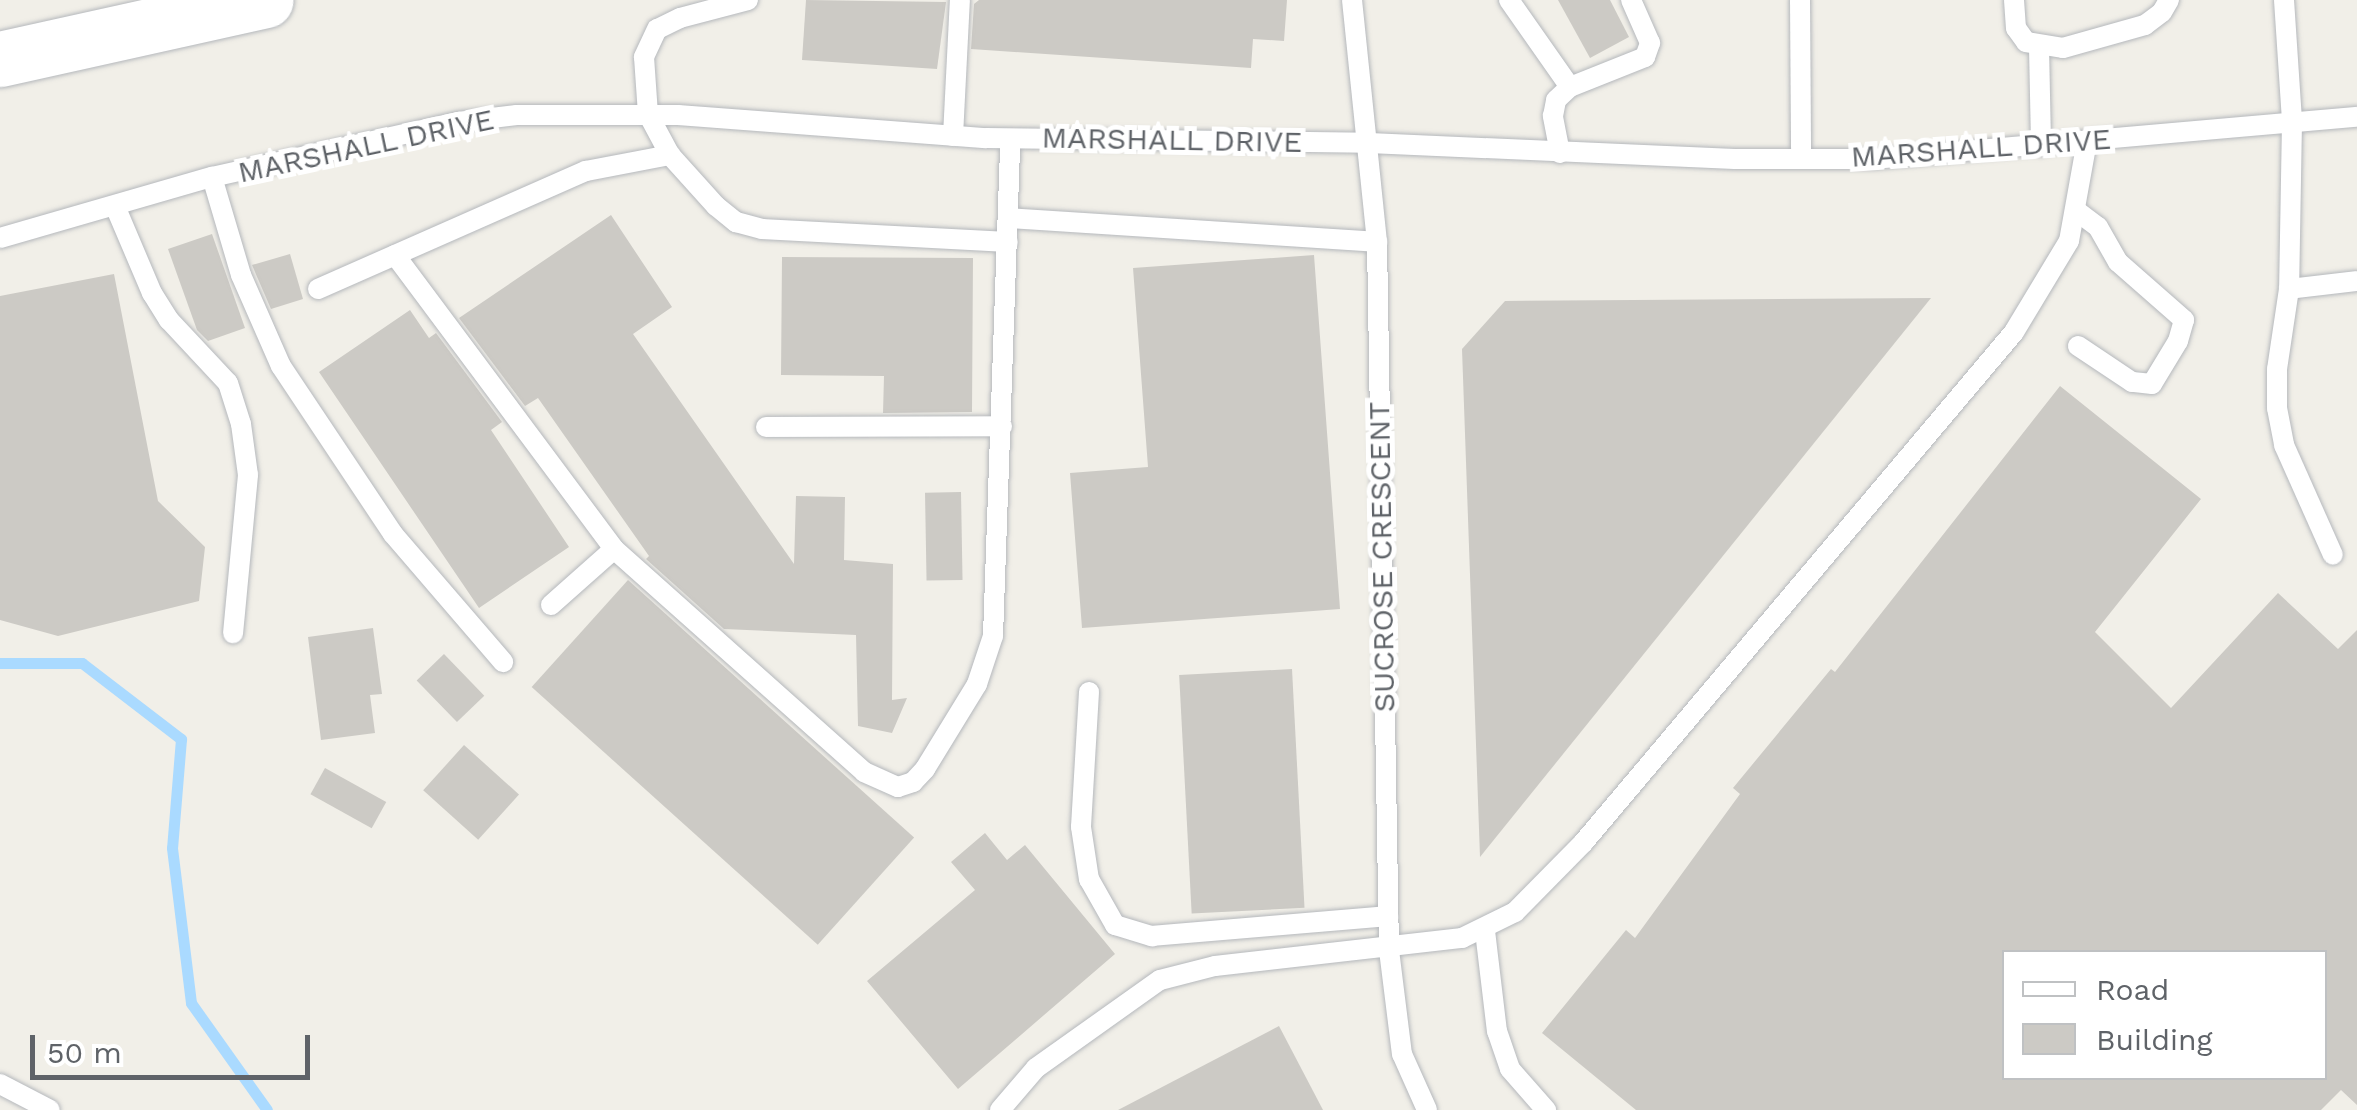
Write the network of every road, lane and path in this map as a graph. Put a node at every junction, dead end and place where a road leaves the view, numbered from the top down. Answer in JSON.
{"nodes":[{"id":1,"x":266,"y":0,"type":"edge"},
{"id":2,"x":748,"y":0,"type":"edge"},
{"id":3,"x":960,"y":0,"type":"edge"},
{"id":4,"x":1352,"y":0,"type":"edge"},
{"id":5,"x":1508,"y":0,"type":"edge"},
{"id":6,"x":1631,"y":0,"type":"edge"},
{"id":7,"x":1800,"y":0,"type":"edge"},
{"id":8,"x":2014,"y":0,"type":"edge"},
{"id":9,"x":2169,"y":0,"type":"edge"},
{"id":10,"x":2284,"y":0,"type":"edge"},
{"id":11,"x":2039,"y":47,"type":"junction"},
{"id":12,"x":0,"y":59,"type":"edge"},
{"id":13,"x":1570,"y":87,"type":"junction"},
{"id":14,"x":648,"y":114,"type":"junction"},
{"id":15,"x":2357,"y":117,"type":"edge"},
{"id":16,"x":2292,"y":122,"type":"junction"},
{"id":17,"x":953,"y":136,"type":"junction"},
{"id":18,"x":1010,"y":138,"type":"junction"},
{"id":19,"x":2088,"y":142,"type":"junction"},
{"id":20,"x":1369,"y":143,"type":"junction"},
{"id":21,"x":2041,"y":146,"type":"junction"},
{"id":22,"x":1560,"y":153,"type":"junction"},
{"id":23,"x":670,"y":155,"type":"junction"},
{"id":24,"x":1801,"y":159,"type":"junction"},
{"id":25,"x":212,"y":177,"type":"junction"},
{"id":26,"x":116,"y":206,"type":"junction"},
{"id":27,"x":2078,"y":212,"type":"junction"},
{"id":28,"x":1008,"y":218,"type":"junction"},
{"id":29,"x":0,"y":238,"type":"edge"},
{"id":30,"x":1008,"y":242,"type":"junction"},
{"id":31,"x":1377,"y":242,"type":"junction"},
{"id":32,"x":396,"y":255,"type":"junction"},
{"id":33,"x":2357,"y":281,"type":"edge"},
{"id":34,"x":318,"y":289,"type":"dead end"},
{"id":35,"x":2289,"y":289,"type":"junction"},
{"id":36,"x":2078,"y":346,"type":"dead end"},
{"id":37,"x":766,"y":426,"type":"dead end"},
{"id":38,"x":1002,"y":426,"type":"junction"},
{"id":39,"x":614,"y":548,"type":"junction"},
{"id":40,"x":2333,"y":555,"type":"dead end"},
{"id":41,"x":551,"y":605,"type":"dead end"},
{"id":42,"x":233,"y":633,"type":"dead end"},
{"id":43,"x":504,"y":662,"type":"dead end"},
{"id":44,"x":1090,"y":692,"type":"dead end"},
{"id":45,"x":1388,"y":916,"type":"junction"},
{"id":46,"x":1484,"y":931,"type":"junction"},
{"id":47,"x":1389,"y":950,"type":"junction"},
{"id":48,"x":0,"y":1084,"type":"edge"},
{"id":49,"x":50,"y":1110,"type":"edge"},
{"id":50,"x":1000,"y":1110,"type":"edge"},
{"id":51,"x":1426,"y":1110,"type":"edge"},
{"id":52,"x":1546,"y":1110,"type":"edge"}],
"edges":[{"from":1,"to":12,"type":"main road"},
{"from":2,"to":14,"type":"lane"},
{"from":3,"to":17,"type":"lane"},
{"from":4,"to":20,"type":"lane","name":"SUCROSE CRESCENT"},
{"from":5,"to":13,"type":"lane"},
{"from":6,"to":13,"type":"lane"},
{"from":7,"to":24,"type":"lane"},
{"from":8,"to":11,"type":"lane"},
{"from":9,"to":11,"type":"lane"},
{"from":10,"to":16,"type":"lane"},
{"from":11,"to":21,"type":"lane"},
{"from":13,"to":22,"type":"lane"},
{"from":14,"to":17,"type":"lane","name":"MARSHALL DRIVE"},
{"from":14,"to":23,"type":"lane"},
{"from":14,"to":25,"type":"lane","name":"MARSHALL DRIVE"},
{"from":15,"to":16,"type":"lane","name":"MARSHALL DRIVE"},
{"from":16,"to":19,"type":"lane","name":"MARSHALL DRIVE"},
{"from":16,"to":35,"type":"lane"},
{"from":17,"to":18,"type":"lane","name":"MARSHALL DRIVE"},
{"from":18,"to":20,"type":"lane","name":"MARSHALL DRIVE"},
{"from":18,"to":28,"type":"lane"},
{"from":19,"to":21,"type":"lane","name":"MARSHALL DRIVE"},
{"from":19,"to":27,"type":"lane"},
{"from":20,"to":22,"type":"lane","name":"MARSHALL DRIVE"},
{"from":20,"to":31,"type":"lane","name":"SUCROSE CRESCENT"},
{"from":21,"to":24,"type":"lane","name":"MARSHALL DRIVE"},
{"from":22,"to":24,"type":"lane","name":"MARSHALL DRIVE"},
{"from":23,"to":30,"type":"lane"},
{"from":23,"to":32,"type":"lane"},
{"from":25,"to":26,"type":"lane","name":"MARSHALL DRIVE"},
{"from":25,"to":43,"type":"lane"},
{"from":26,"to":29,"type":"lane","name":"MARSHALL DRIVE"},
{"from":26,"to":42,"type":"lane"},
{"from":27,"to":36,"type":"lane"},
{"from":27,"to":46,"type":"lane"},
{"from":28,"to":30,"type":"lane"},
{"from":28,"to":31,"type":"lane"},
{"from":30,"to":38,"type":"lane"},
{"from":31,"to":45,"type":"lane","name":"SUCROSE CRESCENT"},
{"from":32,"to":34,"type":"lane"},
{"from":32,"to":39,"type":"lane"},
{"from":33,"to":35,"type":"lane"},
{"from":35,"to":40,"type":"lane"},
{"from":37,"to":38,"type":"lane"},
{"from":38,"to":39,"type":"lane"},
{"from":39,"to":41,"type":"lane"},
{"from":44,"to":45,"type":"lane"},
{"from":45,"to":47,"type":"lane","name":"SUCROSE CRESCENT"},
{"from":46,"to":47,"type":"lane"},
{"from":46,"to":52,"type":"lane"},
{"from":47,"to":50,"type":"lane"},
{"from":47,"to":51,"type":"lane","name":"SUCROSE CRESCENT"},
{"from":48,"to":49,"type":"lane"}]}
